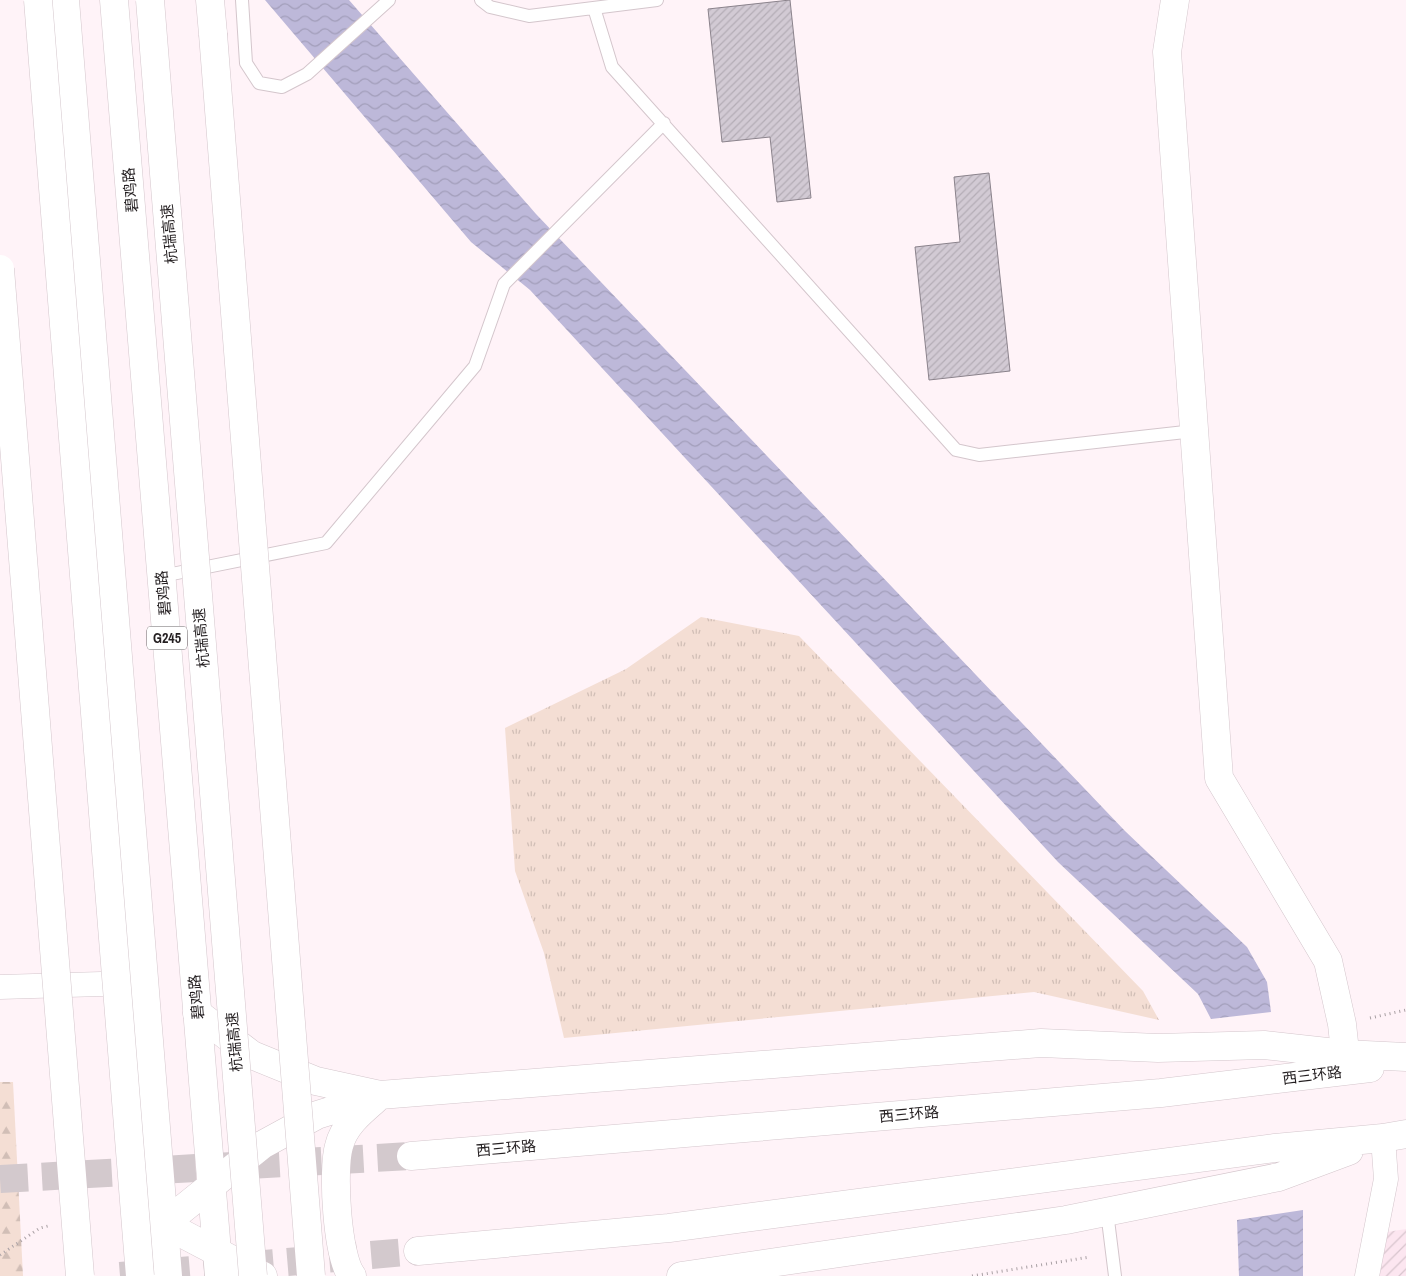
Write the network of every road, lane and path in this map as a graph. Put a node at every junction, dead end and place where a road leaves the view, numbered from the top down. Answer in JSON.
{"nodes":[{"id":1,"x":38,"y":0,"type":"edge"},
{"id":2,"x":66,"y":0,"type":"edge"},
{"id":3,"x":114,"y":0,"type":"edge"},
{"id":4,"x":150,"y":0,"type":"edge"},
{"id":5,"x":210,"y":0,"type":"edge"},
{"id":6,"x":242,"y":0,"type":"edge"},
{"id":7,"x":481,"y":0,"type":"edge"},
{"id":8,"x":657,"y":0,"type":"edge"},
{"id":9,"x":1175,"y":0,"type":"edge"},
{"id":10,"x":388,"y":1,"type":"edge"},
{"id":11,"x":594,"y":8,"type":"junction"},
{"id":12,"x":664,"y":123,"type":"junction"},
{"id":13,"x":0,"y":269,"type":"edge"},
{"id":14,"x":1194,"y":431,"type":"junction"},
{"id":15,"x":162,"y":576,"type":"junction"},
{"id":16,"x":144,"y":982,"type":"junction"},
{"id":17,"x":0,"y":987,"type":"edge"},
{"id":18,"x":198,"y":1013,"type":"junction"},
{"id":19,"x":1406,"y":1057,"type":"edge"},
{"id":20,"x":1346,"y":1062,"type":"junction"},
{"id":21,"x":1406,"y":1064,"type":"edge"},
{"id":22,"x":380,"y":1095,"type":"junction"},
{"id":23,"x":1395,"y":1136,"type":"edge"},
{"id":24,"x":412,"y":1156,"type":"tunnel mouth"},
{"id":25,"x":211,"y":1185,"type":"junction"},
{"id":26,"x":1108,"y":1212,"type":"junction"},
{"id":27,"x":164,"y":1224,"type":"junction"},
{"id":28,"x":418,"y":1251,"type":"tunnel mouth"},
{"id":29,"x":218,"y":1264,"type":"edge"},
{"id":30,"x":80,"y":1276,"type":"edge"},
{"id":31,"x":140,"y":1276,"type":"edge"},
{"id":32,"x":168,"y":1276,"type":"edge"},
{"id":33,"x":253,"y":1276,"type":"edge"},
{"id":34,"x":262,"y":1276,"type":"edge"},
{"id":35,"x":311,"y":1276,"type":"edge"},
{"id":36,"x":352,"y":1276,"type":"edge"},
{"id":37,"x":681,"y":1276,"type":"edge"},
{"id":38,"x":1116,"y":1276,"type":"edge"},
{"id":39,"x":1367,"y":1276,"type":"edge"}],
"edges":[{"from":1,"to":31,"type":"main road","bridge":true},
{"from":2,"to":16,"type":"main road"},
{"from":3,"to":15,"type":"main road","name":"碧鸡路","number":"G245"},
{"from":4,"to":33,"type":"main road","name":"杭瑞高速","bridge":true},
{"from":5,"to":35,"type":"main road","bridge":true},
{"from":6,"to":10,"type":"lane"},
{"from":7,"to":11,"type":"lane"},
{"from":8,"to":11,"type":"lane"},
{"from":9,"to":14,"type":"main road"},
{"from":11,"to":12,"type":"lane"},
{"from":12,"to":14,"type":"lane"},
{"from":12,"to":15,"type":"lane"},
{"from":13,"to":30,"type":"main road","bridge":true},
{"from":14,"to":20,"type":"main road"},
{"from":15,"to":18,"type":"main road","name":"碧鸡路","number":"G245"},
{"from":16,"to":17,"type":"street"},
{"from":16,"to":27,"type":"main road"},
{"from":18,"to":22,"type":"main road"},
{"from":18,"to":25,"type":"main road","name":"碧鸡路","number":"G245"},
{"from":19,"to":20,"type":"main road"},
{"from":20,"to":21,"type":"main road","name":"西三环路"},
{"from":20,"to":22,"type":"main road"},
{"from":20,"to":24,"type":"main road","name":"西三环路"},
{"from":22,"to":25,"type":"main road"},
{"from":22,"to":36,"type":"main road"},
{"from":23,"to":26,"type":"main road"},
{"from":23,"to":28,"type":"main road"},
{"from":23,"to":39,"type":"street"},
{"from":25,"to":27,"type":"main road"},
{"from":25,"to":29,"type":"main road","name":"碧鸡路","number":"G245"},
{"from":26,"to":37,"type":"main road"},
{"from":26,"to":38,"type":"lane"},
{"from":27,"to":29,"type":"main road"},
{"from":27,"to":32,"type":"main road"},
{"from":29,"to":34,"type":"main road"}]}
